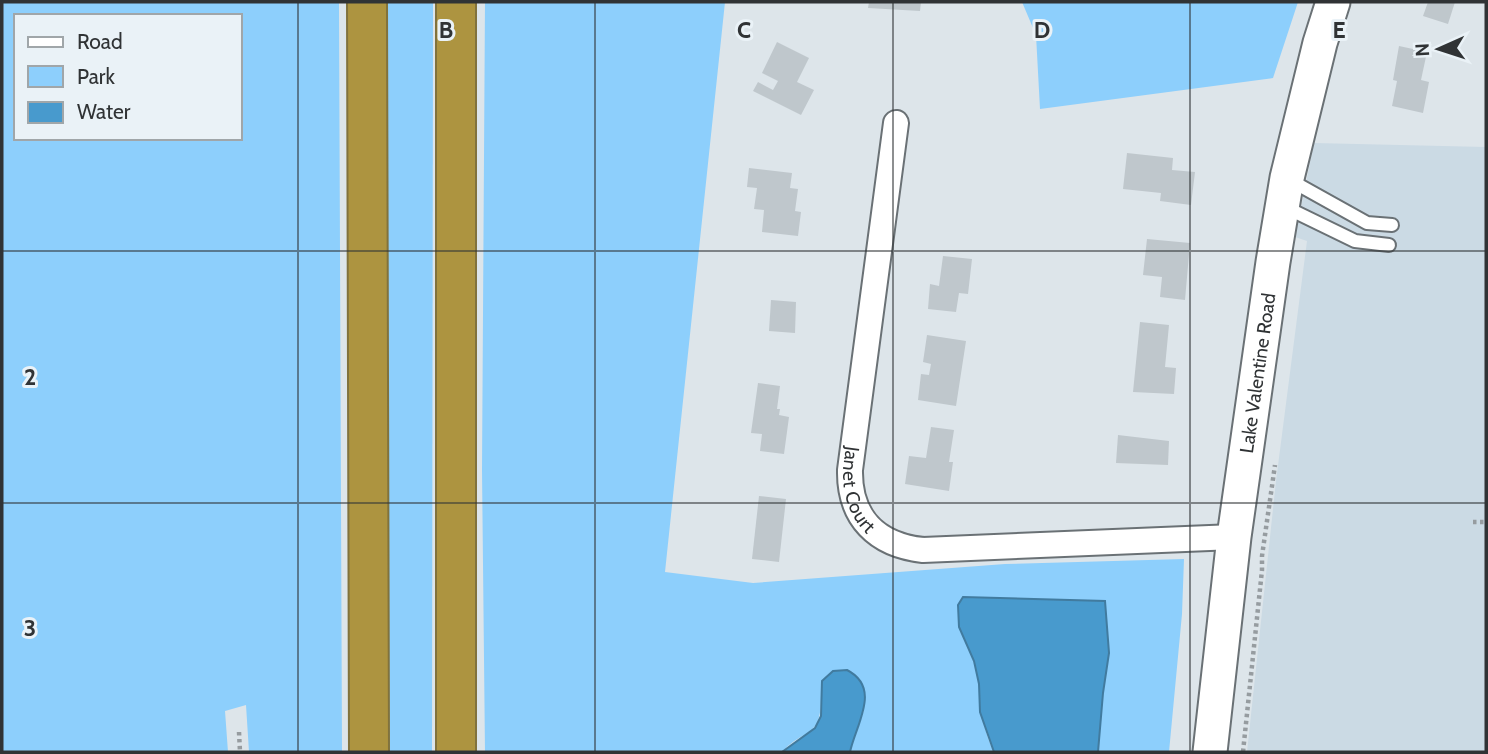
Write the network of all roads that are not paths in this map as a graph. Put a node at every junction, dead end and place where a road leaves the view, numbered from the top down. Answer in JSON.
{"nodes":[{"id":1,"x":367,"y":2,"type":"edge"},
{"id":2,"x":456,"y":2,"type":"edge"},
{"id":3,"x":1333,"y":2,"type":"edge"},
{"id":4,"x":896,"y":123,"type":"dead end"},
{"id":5,"x":1285,"y":192,"type":"junction"},
{"id":6,"x":1392,"y":225,"type":"dead end"},
{"id":7,"x":1390,"y":245,"type":"dead end"},
{"id":8,"x":1234,"y":537,"type":"junction"},
{"id":9,"x":369,"y":752,"type":"edge"},
{"id":10,"x":456,"y":752,"type":"edge"},
{"id":11,"x":1210,"y":752,"type":"edge"}],
"edges":[{"from":1,"to":9,"type":"highway"},
{"from":2,"to":10,"type":"highway"},
{"from":3,"to":5,"type":"street","name":"Lake Valentine Road"},
{"from":4,"to":8,"type":"street","name":"Janet Court"},
{"from":5,"to":6,"type":"lane"},
{"from":5,"to":7,"type":"lane"},
{"from":5,"to":8,"type":"street","name":"Lake Valentine Road"},
{"from":8,"to":11,"type":"street","name":"Lake Valentine Road"}]}
